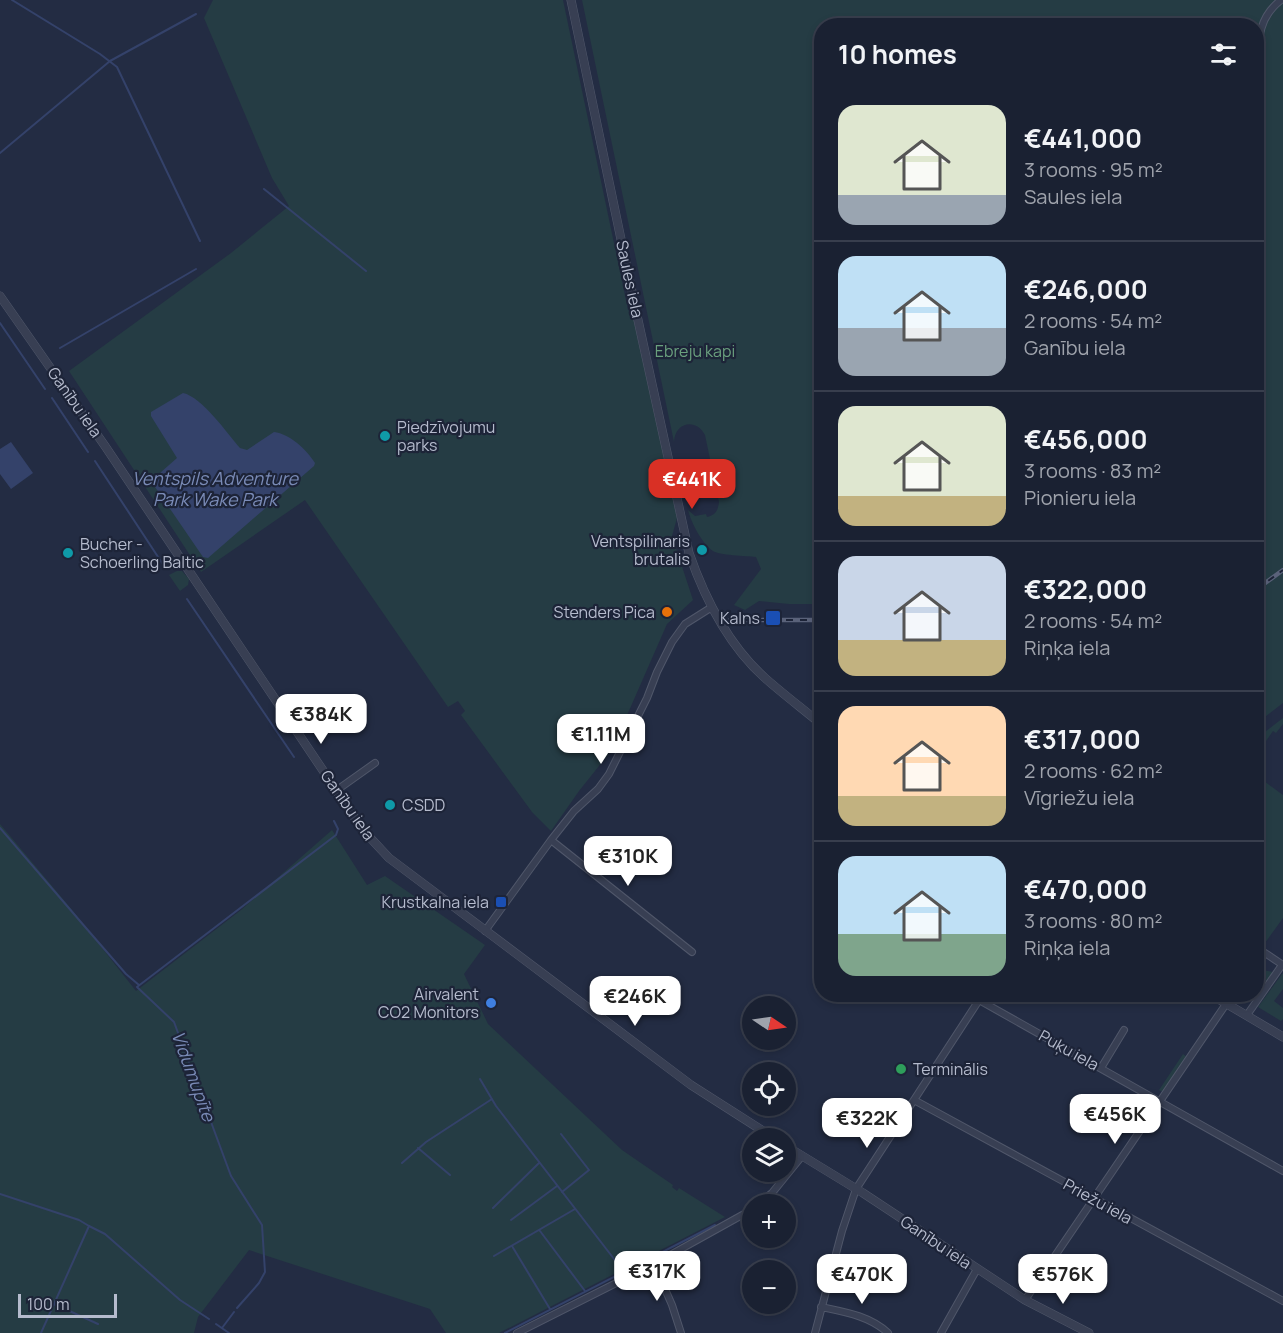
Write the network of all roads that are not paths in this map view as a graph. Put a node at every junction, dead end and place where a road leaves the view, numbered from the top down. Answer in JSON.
{"nodes":[{"id":1,"x":571,"y":0,"type":"edge"},
{"id":2,"x":1281,"y":0,"type":"edge"},
{"id":3,"x":1264,"y":19,"type":"edge"},
{"id":4,"x":0,"y":296,"type":"edge"},
{"id":5,"x":712,"y":607,"type":"junction"},
{"id":6,"x":814,"y":717,"type":"edge"},
{"id":7,"x":375,"y":763,"type":"dead end"},
{"id":8,"x":337,"y":790,"type":"junction"},
{"id":9,"x":551,"y":840,"type":"junction"},
{"id":10,"x":485,"y":932,"type":"junction"},
{"id":11,"x":692,"y":952,"type":"dead end"},
{"id":12,"x":1264,"y":954,"type":"edge"},
{"id":13,"x":1283,"y":965,"type":"edge"},
{"id":14,"x":1264,"y":987,"type":"edge"},
{"id":15,"x":978,"y":1002,"type":"edge"},
{"id":16,"x":989,"y":1002,"type":"edge"},
{"id":17,"x":1223,"y":1002,"type":"edge"},
{"id":18,"x":1254,"y":1002,"type":"edge"},
{"id":19,"x":1226,"y":1004,"type":"junction"},
{"id":20,"x":1247,"y":1015,"type":"junction"},
{"id":21,"x":1124,"y":1030,"type":"dead end"},
{"id":22,"x":1283,"y":1037,"type":"edge"},
{"id":23,"x":1101,"y":1068,"type":"junction"},
{"id":24,"x":914,"y":1100,"type":"junction"},
{"id":25,"x":1160,"y":1101,"type":"junction"},
{"id":26,"x":758,"y":1128,"type":"edge"},
{"id":27,"x":796,"y":1152,"type":"edge"},
{"id":28,"x":802,"y":1156,"type":"junction"},
{"id":29,"x":1283,"y":1171,"type":"edge"},
{"id":30,"x":856,"y":1189,"type":"junction"},
{"id":31,"x":771,"y":1194,"type":"edge"},
{"id":32,"x":1094,"y":1198,"type":"junction"},
{"id":33,"x":742,"y":1215,"type":"edge"},
{"id":34,"x":654,"y":1264,"type":"junction"},
{"id":35,"x":976,"y":1269,"type":"junction"},
{"id":36,"x":1025,"y":1300,"type":"junction"},
{"id":37,"x":1283,"y":1301,"type":"edge"},
{"id":38,"x":821,"y":1307,"type":"junction"},
{"id":39,"x":517,"y":1333,"type":"edge"},
{"id":40,"x":681,"y":1333,"type":"edge"},
{"id":41,"x":814,"y":1333,"type":"edge"},
{"id":42,"x":888,"y":1333,"type":"edge"},
{"id":43,"x":941,"y":1333,"type":"edge"},
{"id":44,"x":1089,"y":1333,"type":"edge"}],
"edges":[{"from":1,"to":5,"type":"street","name":"Saules iela"},
{"from":2,"to":3,"type":"street"},
{"from":4,"to":8,"type":"street","name":"Ganību iela"},
{"from":5,"to":6,"type":"street","name":"Saules iela"},
{"from":5,"to":9,"type":"street"},
{"from":7,"to":8,"type":"street"},
{"from":8,"to":10,"type":"street","name":"Ganību iela"},
{"from":9,"to":10,"type":"street"},
{"from":9,"to":11,"type":"street"},
{"from":10,"to":26,"type":"street","name":"Ganību iela"},
{"from":12,"to":13,"type":"street"},
{"from":13,"to":14,"type":"street"},
{"from":15,"to":24,"type":"street"},
{"from":16,"to":23,"type":"street","name":"Puķu iela"},
{"from":17,"to":19,"type":"street"},
{"from":18,"to":20,"type":"street"},
{"from":19,"to":20,"type":"street"},
{"from":19,"to":25,"type":"street"},
{"from":20,"to":22,"type":"street"},
{"from":21,"to":23,"type":"street"},
{"from":23,"to":25,"type":"street","name":"Puķu iela"},
{"from":24,"to":30,"type":"street"},
{"from":24,"to":32,"type":"street","name":"Priežu iela"},
{"from":25,"to":29,"type":"street","name":"Puķu iela"},
{"from":25,"to":32,"type":"street"},
{"from":27,"to":28,"type":"street","name":"Ganību iela"},
{"from":28,"to":30,"type":"street","name":"Ganību iela"},
{"from":28,"to":31,"type":"street"},
{"from":30,"to":35,"type":"street","name":"Ganību iela"},
{"from":30,"to":38,"type":"street"},
{"from":32,"to":36,"type":"street"},
{"from":32,"to":37,"type":"street","name":"Priežu iela"},
{"from":33,"to":34,"type":"street"},
{"from":34,"to":39,"type":"street"},
{"from":34,"to":40,"type":"street"},
{"from":35,"to":36,"type":"street","name":"Ganību iela"},
{"from":35,"to":43,"type":"street"},
{"from":36,"to":44,"type":"street","name":"Ganību iela"},
{"from":38,"to":41,"type":"street"},
{"from":38,"to":42,"type":"street"}]}
